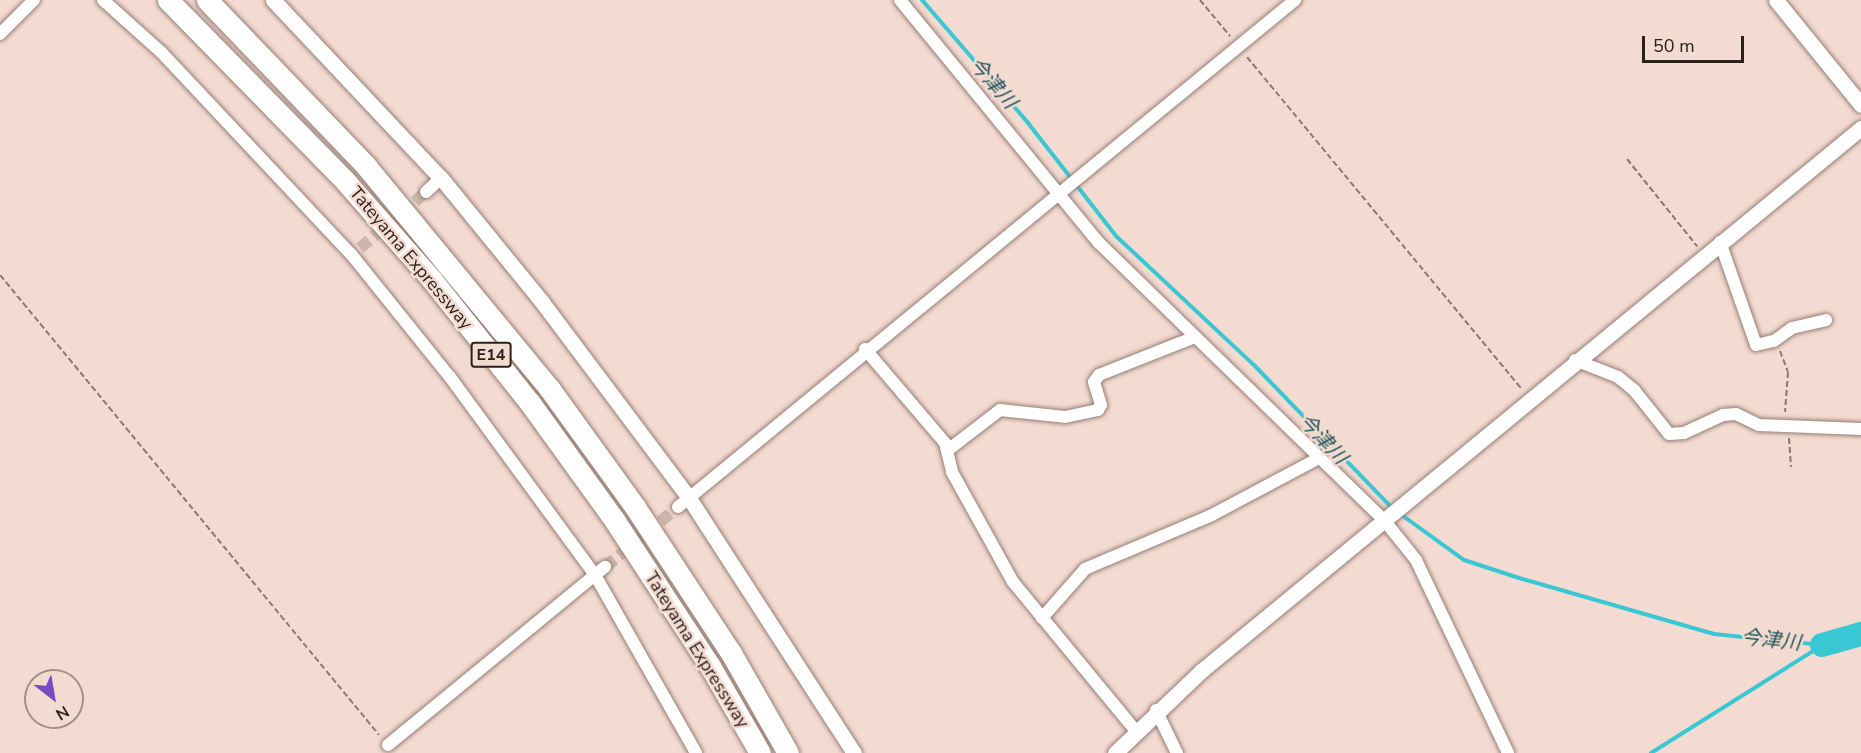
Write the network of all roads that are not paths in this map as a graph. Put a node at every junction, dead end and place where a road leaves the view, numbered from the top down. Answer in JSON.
{"nodes":[{"id":1,"x":34,"y":0,"type":"edge"},
{"id":2,"x":103,"y":0,"type":"edge"},
{"id":3,"x":168,"y":0,"type":"edge"},
{"id":4,"x":207,"y":0,"type":"edge"},
{"id":5,"x":273,"y":0,"type":"edge"},
{"id":6,"x":900,"y":0,"type":"edge"},
{"id":7,"x":1295,"y":0,"type":"edge"},
{"id":8,"x":1776,"y":0,"type":"edge"},
{"id":9,"x":0,"y":34,"type":"edge"},
{"id":10,"x":1861,"y":105,"type":"edge"},
{"id":11,"x":1861,"y":128,"type":"edge"},
{"id":12,"x":441,"y":178,"type":"junction"},
{"id":13,"x":426,"y":192,"type":"tunnel mouth"},
{"id":14,"x":1059,"y":192,"type":"junction"},
{"id":15,"x":1720,"y":242,"type":"junction"},
{"id":16,"x":1826,"y":320,"type":"dead end"},
{"id":17,"x":1195,"y":337,"type":"junction"},
{"id":18,"x":865,"y":349,"type":"junction"},
{"id":19,"x":1575,"y":360,"type":"junction"},
{"id":20,"x":1861,"y":429,"type":"edge"},
{"id":21,"x":948,"y":450,"type":"junction"},
{"id":22,"x":1319,"y":458,"type":"junction"},
{"id":23,"x":683,"y":502,"type":"junction"},
{"id":24,"x":1384,"y":520,"type":"junction"},
{"id":25,"x":600,"y":571,"type":"junction"},
{"id":26,"x":1042,"y":618,"type":"junction"},
{"id":27,"x":1156,"y":710,"type":"junction"},
{"id":28,"x":1136,"y":731,"type":"junction"},
{"id":29,"x":388,"y":745,"type":"road end"},
{"id":30,"x":696,"y":753,"type":"edge"},
{"id":31,"x":760,"y":753,"type":"edge"},
{"id":32,"x":788,"y":753,"type":"edge"},
{"id":33,"x":854,"y":753,"type":"edge"},
{"id":34,"x":1115,"y":753,"type":"edge"},
{"id":35,"x":1177,"y":753,"type":"edge"},
{"id":36,"x":1508,"y":753,"type":"edge"}],
"edges":[{"from":1,"to":9,"type":"street"},
{"from":2,"to":25,"type":"street"},
{"from":3,"to":31,"type":"highway","name":"Tateyama Expressway","number":"E14"},
{"from":4,"to":32,"type":"highway","name":"Tateyama Expressway","number":"E14"},
{"from":5,"to":12,"type":"street"},
{"from":6,"to":14,"type":"street"},
{"from":7,"to":14,"type":"street"},
{"from":8,"to":10,"type":"street"},
{"from":11,"to":15,"type":"street"},
{"from":12,"to":13,"type":"street"},
{"from":12,"to":23,"type":"street"},
{"from":14,"to":17,"type":"street"},
{"from":14,"to":18,"type":"street"},
{"from":15,"to":16,"type":"street"},
{"from":15,"to":19,"type":"street"},
{"from":17,"to":21,"type":"street"},
{"from":17,"to":22,"type":"street"},
{"from":18,"to":21,"type":"street"},
{"from":18,"to":23,"type":"street"},
{"from":19,"to":20,"type":"street"},
{"from":19,"to":24,"type":"street"},
{"from":21,"to":26,"type":"street"},
{"from":22,"to":24,"type":"street"},
{"from":22,"to":26,"type":"street"},
{"from":23,"to":33,"type":"street"},
{"from":24,"to":27,"type":"street"},
{"from":24,"to":36,"type":"street"},
{"from":25,"to":29,"type":"street"},
{"from":25,"to":30,"type":"street"},
{"from":26,"to":28,"type":"street"},
{"from":27,"to":28,"type":"street"},
{"from":27,"to":35,"type":"street"},
{"from":28,"to":34,"type":"street"}]}
